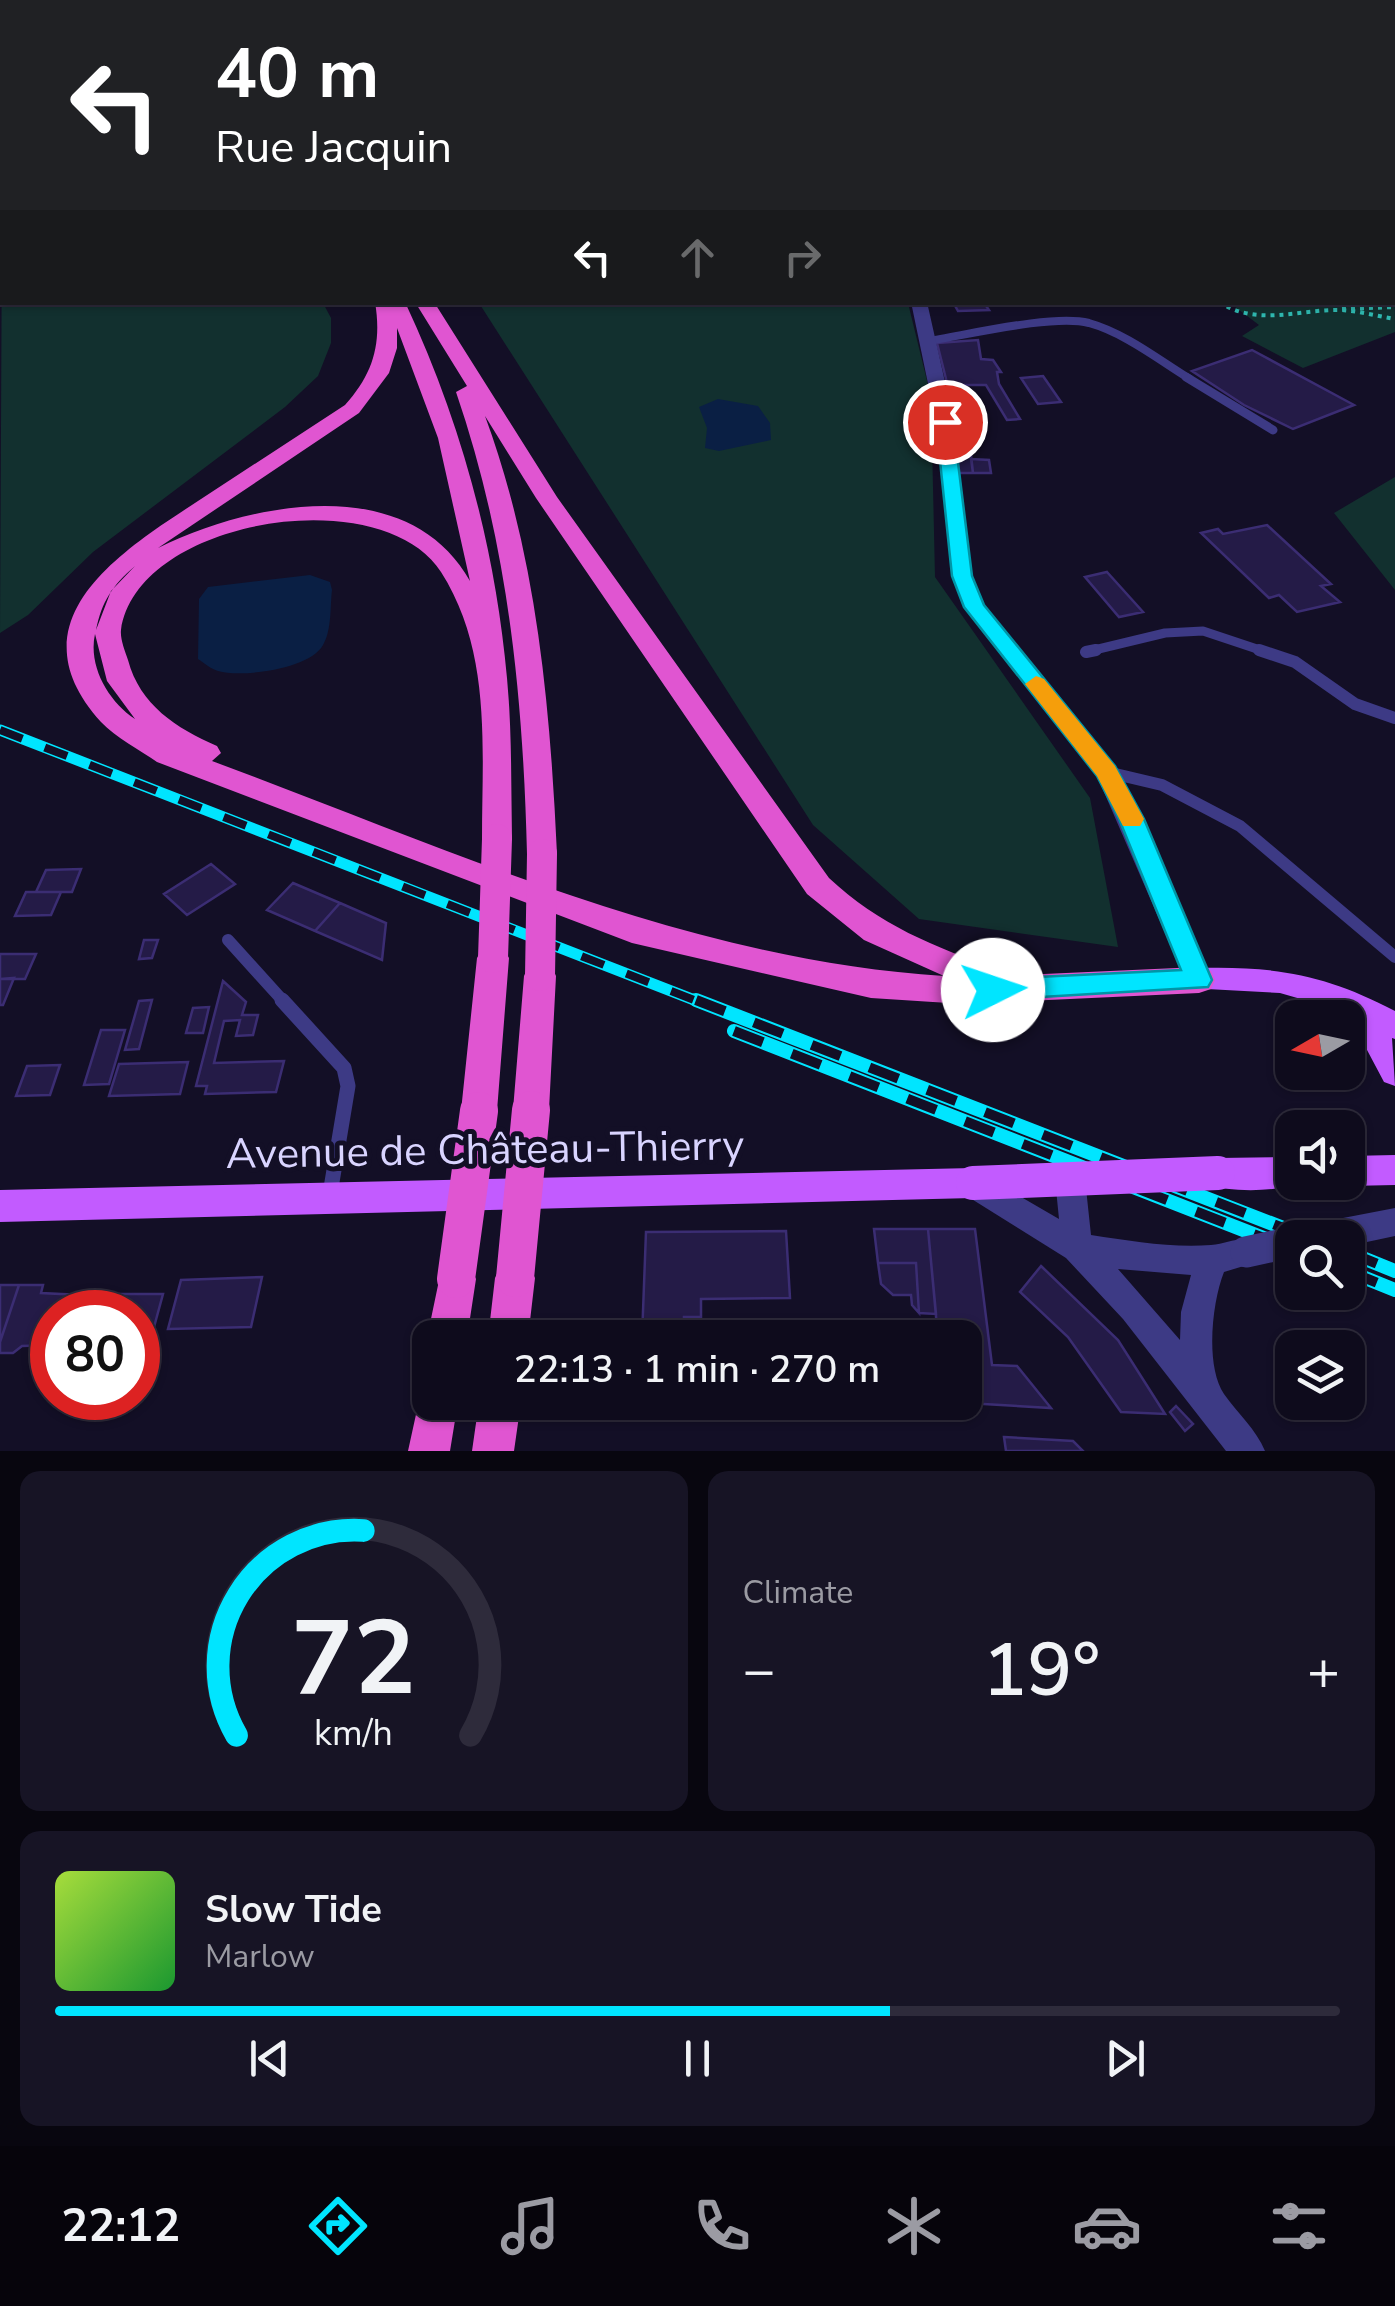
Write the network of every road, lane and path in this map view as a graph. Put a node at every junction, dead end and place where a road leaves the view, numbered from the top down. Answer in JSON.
{"nodes":[{"id":1,"x":384,"y":305,"type":"edge"},
{"id":2,"x":395,"y":305,"type":"edge"},
{"id":3,"x":426,"y":305,"type":"edge"},
{"id":4,"x":921,"y":305,"type":"edge"},
{"id":5,"x":1222,"y":305,"type":"edge"},
{"id":6,"x":1395,"y":308,"type":"edge"},
{"id":7,"x":1339,"y":310,"type":"junction"},
{"id":8,"x":1395,"y":319,"type":"edge"},
{"id":9,"x":438,"y":327,"type":"junction"},
{"id":10,"x":928,"y":341,"type":"junction"},
{"id":11,"x":1273,"y":430,"type":"dead end"},
{"id":12,"x":1086,"y":652,"type":"dead end"},
{"id":13,"x":494,"y":679,"type":"junction"},
{"id":14,"x":1395,"y":718,"type":"edge"},
{"id":15,"x":1107,"y":772,"type":"junction"},
{"id":16,"x":228,"y":940,"type":"dead end"},
{"id":17,"x":1395,"y":956,"type":"edge"},
{"id":18,"x":987,"y":978,"type":"junction"},
{"id":19,"x":1199,"y":980,"type":"junction"},
{"id":20,"x":1051,"y":986,"type":"junction"},
{"id":21,"x":1345,"y":1000,"type":"edge"},
{"id":22,"x":1365,"y":1009,"type":"edge"},
{"id":23,"x":1365,"y":1017,"type":"edge"},
{"id":24,"x":1395,"y":1026,"type":"edge"},
{"id":25,"x":1395,"y":1073,"type":"edge"},
{"id":26,"x":1395,"y":1170,"type":"edge"},
{"id":27,"x":1365,"y":1171,"type":"edge"},
{"id":28,"x":1275,"y":1172,"type":"edge"},
{"id":29,"x":1070,"y":1179,"type":"junction"},
{"id":30,"x":973,"y":1183,"type":"junction"},
{"id":31,"x":329,"y":1198,"type":"junction"},
{"id":32,"x":0,"y":1206,"type":"edge"},
{"id":33,"x":1392,"y":1223,"type":"edge"},
{"id":34,"x":1365,"y":1228,"type":"edge"},
{"id":35,"x":1275,"y":1246,"type":"edge"},
{"id":36,"x":1077,"y":1248,"type":"junction"},
{"id":37,"x":1212,"y":1260,"type":"junction"},
{"id":38,"x":450,"y":1320,"type":"edge"},
{"id":39,"x":510,"y":1320,"type":"edge"},
{"id":40,"x":1206,"y":1398,"type":"junction"},
{"id":41,"x":435,"y":1420,"type":"edge"},
{"id":42,"x":498,"y":1420,"type":"edge"},
{"id":43,"x":429,"y":1451,"type":"edge"},
{"id":44,"x":494,"y":1451,"type":"edge"},
{"id":45,"x":1248,"y":1451,"type":"edge"}],
"edges":[{"from":1,"to":20,"type":"highway"},
{"from":2,"to":13,"type":"highway"},
{"from":3,"to":9,"type":"highway"},
{"from":4,"to":10,"type":"street"},
{"from":5,"to":7,"type":"path"},
{"from":6,"to":7,"type":"path"},
{"from":7,"to":8,"type":"path"},
{"from":9,"to":18,"type":"highway"},
{"from":9,"to":39,"type":"highway","bridge":true},
{"from":10,"to":11,"type":"lane"},
{"from":10,"to":15,"type":"street"},
{"from":12,"to":14,"type":"lane"},
{"from":13,"to":18,"type":"highway"},
{"from":13,"to":38,"type":"highway","bridge":true},
{"from":15,"to":17,"type":"lane"},
{"from":15,"to":19,"type":"street"},
{"from":16,"to":31,"type":"lane"},
{"from":18,"to":20,"type":"highway"},
{"from":19,"to":20,"type":"highway"},
{"from":19,"to":21,"type":"main road"},
{"from":22,"to":24,"type":"main road"},
{"from":23,"to":25,"type":"main road"},
{"from":26,"to":27,"type":"main road"},
{"from":28,"to":29,"type":"main road","name":"Avenue de Château-Thierry","bridge":true},
{"from":29,"to":30,"type":"main road","name":"Avenue de Château-Thierry","bridge":true},
{"from":29,"to":36,"type":"street"},
{"from":30,"to":31,"type":"main road","name":"Avenue de Château-Thierry"},
{"from":30,"to":36,"type":"street"},
{"from":31,"to":32,"type":"main road","name":"Avenue de Château-Thierry"},
{"from":33,"to":34,"type":"street"},
{"from":35,"to":37,"type":"street","bridge":true},
{"from":36,"to":37,"type":"street"},
{"from":36,"to":40,"type":"street"},
{"from":37,"to":40,"type":"street"},
{"from":40,"to":45,"type":"street"},
{"from":41,"to":43,"type":"highway"},
{"from":42,"to":44,"type":"highway"}]}
